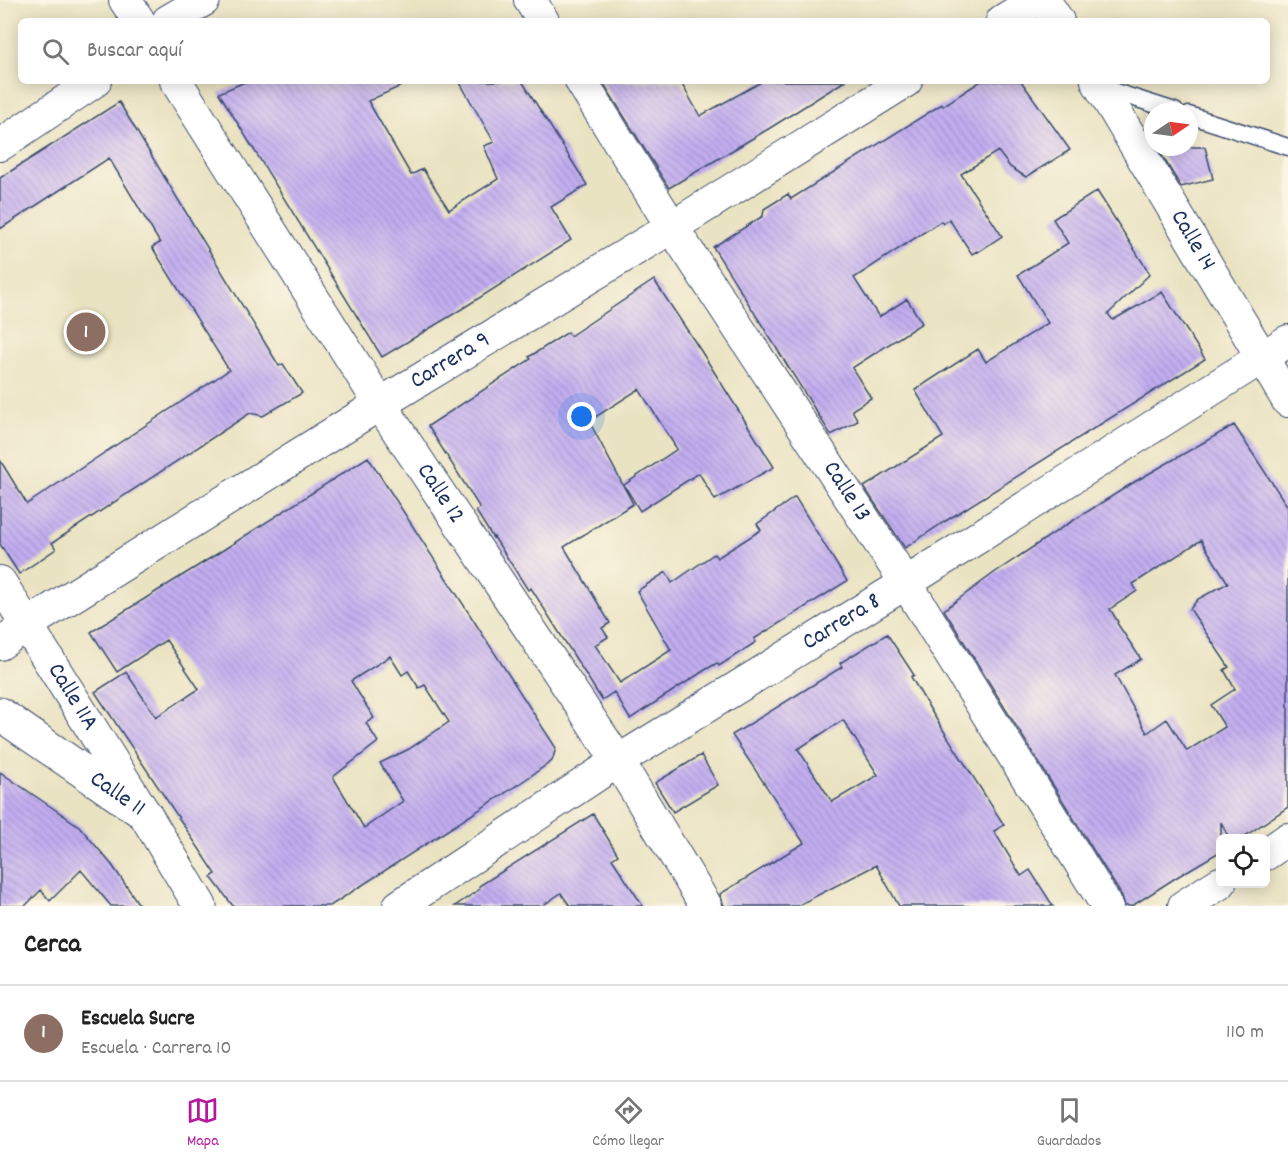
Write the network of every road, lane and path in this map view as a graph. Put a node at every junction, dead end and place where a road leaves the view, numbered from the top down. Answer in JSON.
{"nodes":[{"id":1,"x":125,"y":0,"type":"edge"},
{"id":2,"x":204,"y":0,"type":"edge"},
{"id":3,"x":530,"y":0,"type":"edge"},
{"id":4,"x":1036,"y":0,"type":"edge"},
{"id":5,"x":1044,"y":0,"type":"edge"},
{"id":6,"x":137,"y":18,"type":"edge"},
{"id":7,"x":173,"y":18,"type":"edge"},
{"id":8,"x":541,"y":18,"type":"edge"},
{"id":9,"x":1007,"y":18,"type":"edge"},
{"id":10,"x":1056,"y":18,"type":"edge"},
{"id":11,"x":91,"y":84,"type":"edge"},
{"id":12,"x":178,"y":84,"type":"edge"},
{"id":13,"x":583,"y":84,"type":"edge"},
{"id":14,"x":901,"y":84,"type":"edge"},
{"id":15,"x":1100,"y":85,"type":"edge"},
{"id":16,"x":1149,"y":102,"type":"edge"},
{"id":17,"x":1198,"y":119,"type":"edge"},
{"id":18,"x":0,"y":145,"type":"edge"},
{"id":19,"x":1288,"y":147,"type":"edge"},
{"id":20,"x":672,"y":226,"type":"junction"},
{"id":21,"x":1288,"y":341,"type":"edge"},
{"id":22,"x":1262,"y":358,"type":"junction"},
{"id":23,"x":1288,"y":401,"type":"edge"},
{"id":24,"x":380,"y":404,"type":"junction"},
{"id":25,"x":0,"y":582,"type":"edge"},
{"id":26,"x":906,"y":583,"type":"junction"},
{"id":27,"x":28,"y":624,"type":"junction"},
{"id":28,"x":0,"y":644,"type":"edge"},
{"id":29,"x":0,"y":714,"type":"edge"},
{"id":30,"x":618,"y":761,"type":"junction"},
{"id":31,"x":145,"y":814,"type":"junction"},
{"id":32,"x":1288,"y":839,"type":"edge"},
{"id":33,"x":1270,"y":851,"type":"edge"},
{"id":34,"x":1216,"y":886,"type":"edge"},
{"id":35,"x":201,"y":906,"type":"edge"},
{"id":36,"x":399,"y":906,"type":"edge"},
{"id":37,"x":706,"y":906,"type":"edge"},
{"id":38,"x":1107,"y":906,"type":"edge"},
{"id":39,"x":1184,"y":906,"type":"edge"}],
"edges":[{"from":1,"to":6,"type":"street"},
{"from":2,"to":7,"type":"street"},
{"from":3,"to":8,"type":"street"},
{"from":4,"to":9,"type":"street"},
{"from":5,"to":10,"type":"street"},
{"from":11,"to":18,"type":"street"},
{"from":12,"to":24,"type":"street","name":"Calle 12"},
{"from":13,"to":20,"type":"street","name":"Calle 13"},
{"from":14,"to":20,"type":"street","name":"Carrera 9"},
{"from":15,"to":16,"type":"lane"},
{"from":15,"to":22,"type":"street","name":"Calle 14"},
{"from":17,"to":19,"type":"lane"},
{"from":20,"to":24,"type":"street","name":"Carrera 9"},
{"from":20,"to":26,"type":"street","name":"Calle 13"},
{"from":21,"to":22,"type":"street","name":"Carrera 8"},
{"from":22,"to":23,"type":"street","name":"Calle 14"},
{"from":22,"to":26,"type":"street","name":"Carrera 8"},
{"from":24,"to":27,"type":"street","name":"Carrera 9"},
{"from":24,"to":30,"type":"street","name":"Calle 12"},
{"from":25,"to":27,"type":"street","name":"Calle 11A"},
{"from":26,"to":30,"type":"street","name":"Carrera 8"},
{"from":26,"to":38,"type":"street","name":"Calle 13"},
{"from":27,"to":28,"type":"street","name":"Carrera 9"},
{"from":27,"to":31,"type":"street","name":"Calle 11A"},
{"from":29,"to":31,"type":"main road","name":"Calle 11"},
{"from":30,"to":36,"type":"street","name":"Carrera 8"},
{"from":30,"to":37,"type":"street","name":"Calle 12"},
{"from":31,"to":35,"type":"main road","name":"Calle 11"},
{"from":32,"to":33,"type":"street"},
{"from":34,"to":39,"type":"street"}]}
